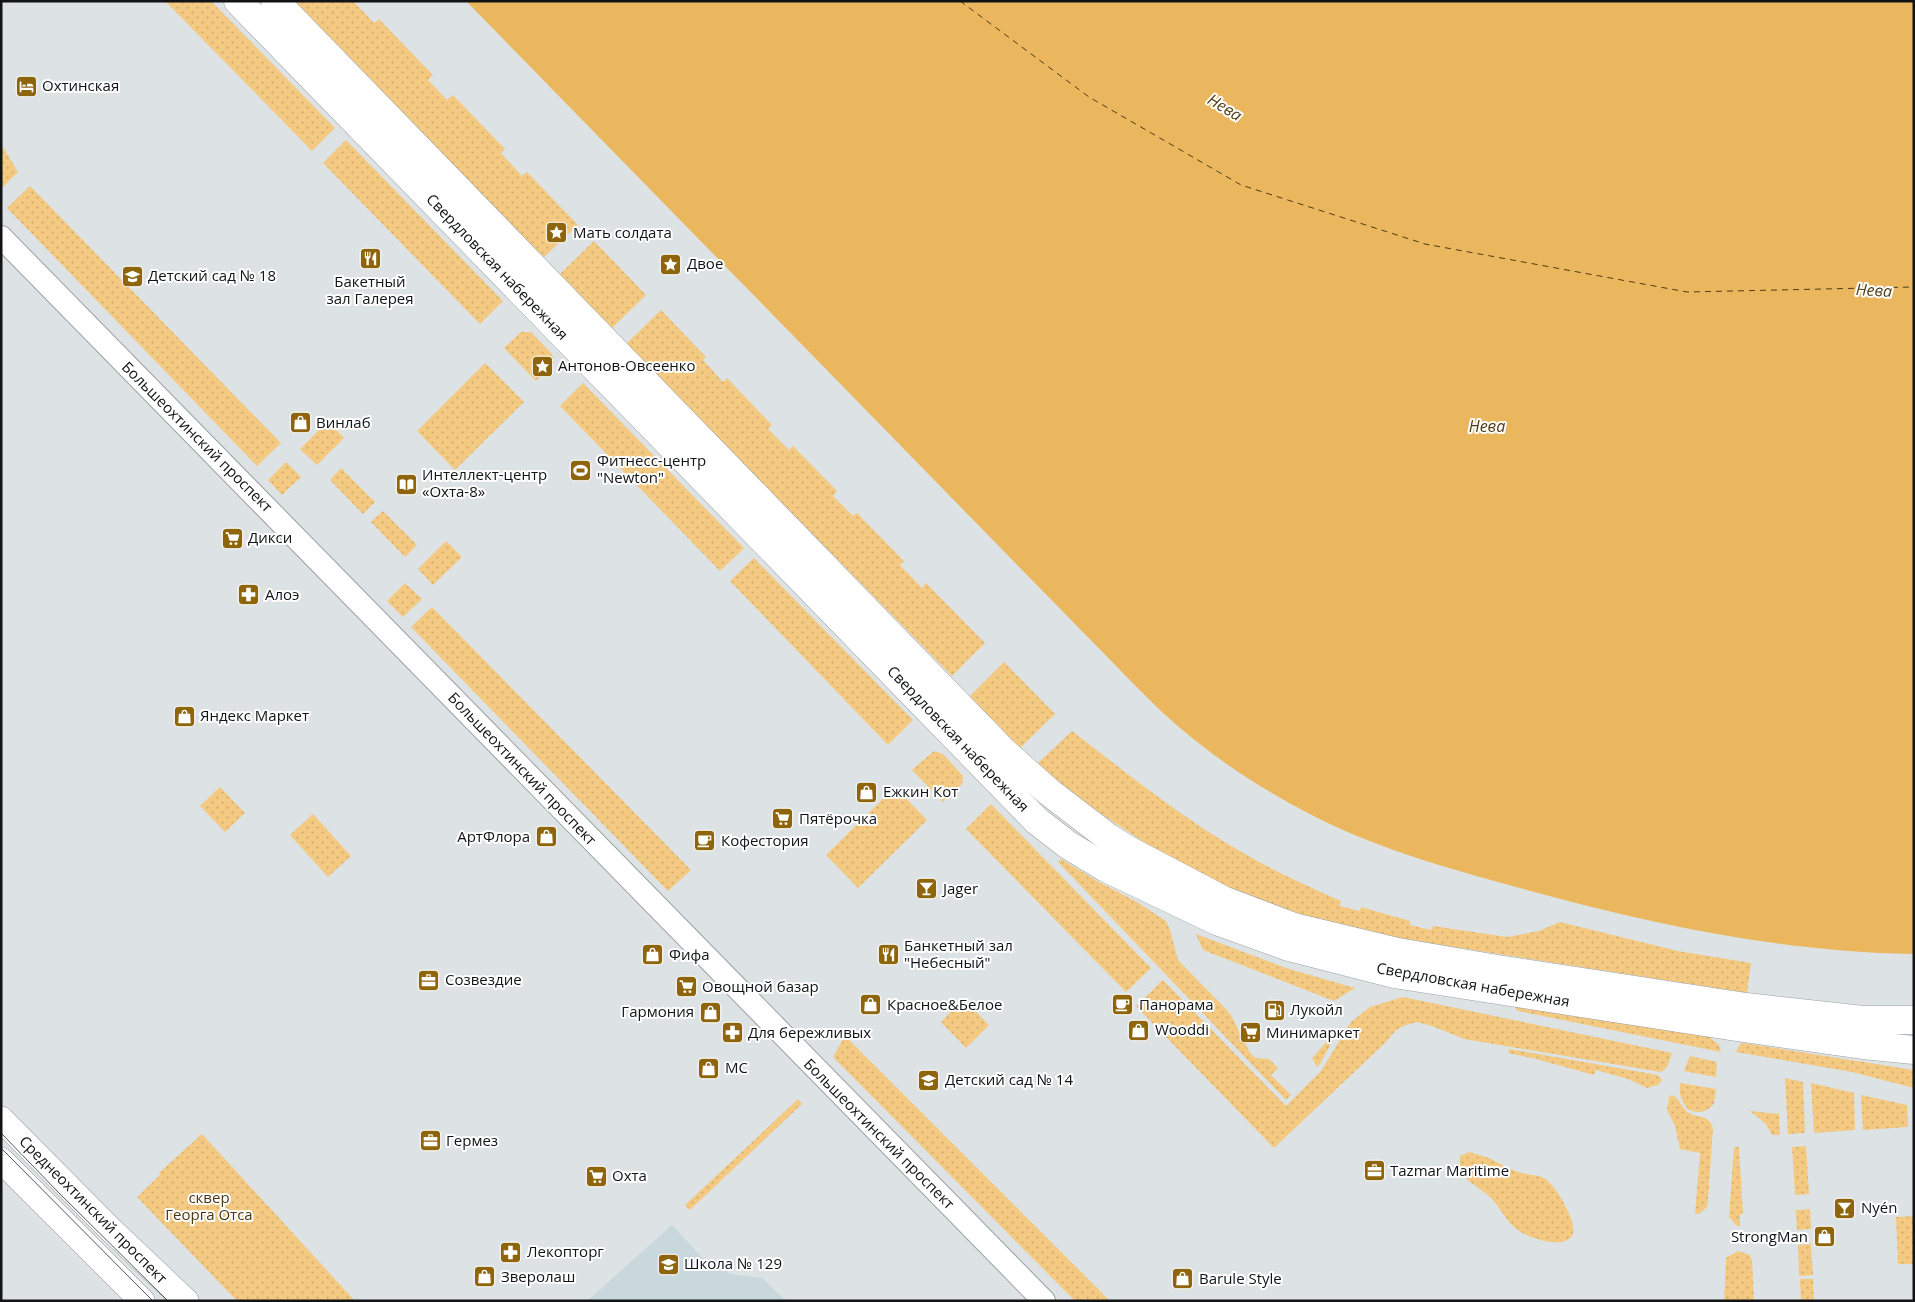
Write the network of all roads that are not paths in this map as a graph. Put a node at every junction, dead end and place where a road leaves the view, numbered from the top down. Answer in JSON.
{"nodes":[{"id":1,"x":238,"y":1,"type":"edge"},
{"id":2,"x":274,"y":1,"type":"edge"},
{"id":3,"x":1,"y":237,"type":"edge"},
{"id":4,"x":1914,"y":1020,"type":"edge"},
{"id":5,"x":1914,"y":1050,"type":"edge"},
{"id":6,"x":1,"y":1119,"type":"edge"},
{"id":7,"x":1,"y":1160,"type":"edge"},
{"id":8,"x":142,"y":1301,"type":"edge"},
{"id":9,"x":186,"y":1301,"type":"edge"},
{"id":10,"x":1044,"y":1301,"type":"edge"}],
"edges":[{"from":1,"to":5,"type":"main road","name":"Свердловская набережная"},
{"from":2,"to":4,"type":"main road","name":"Свердловская набережная"},
{"from":3,"to":10,"type":"street","name":"Большеохтинский проспект"},
{"from":6,"to":9,"type":"main road","name":"Среднеохтинский проспект"},
{"from":7,"to":8,"type":"main road","name":"Среднеохтинский проспект"}]}
